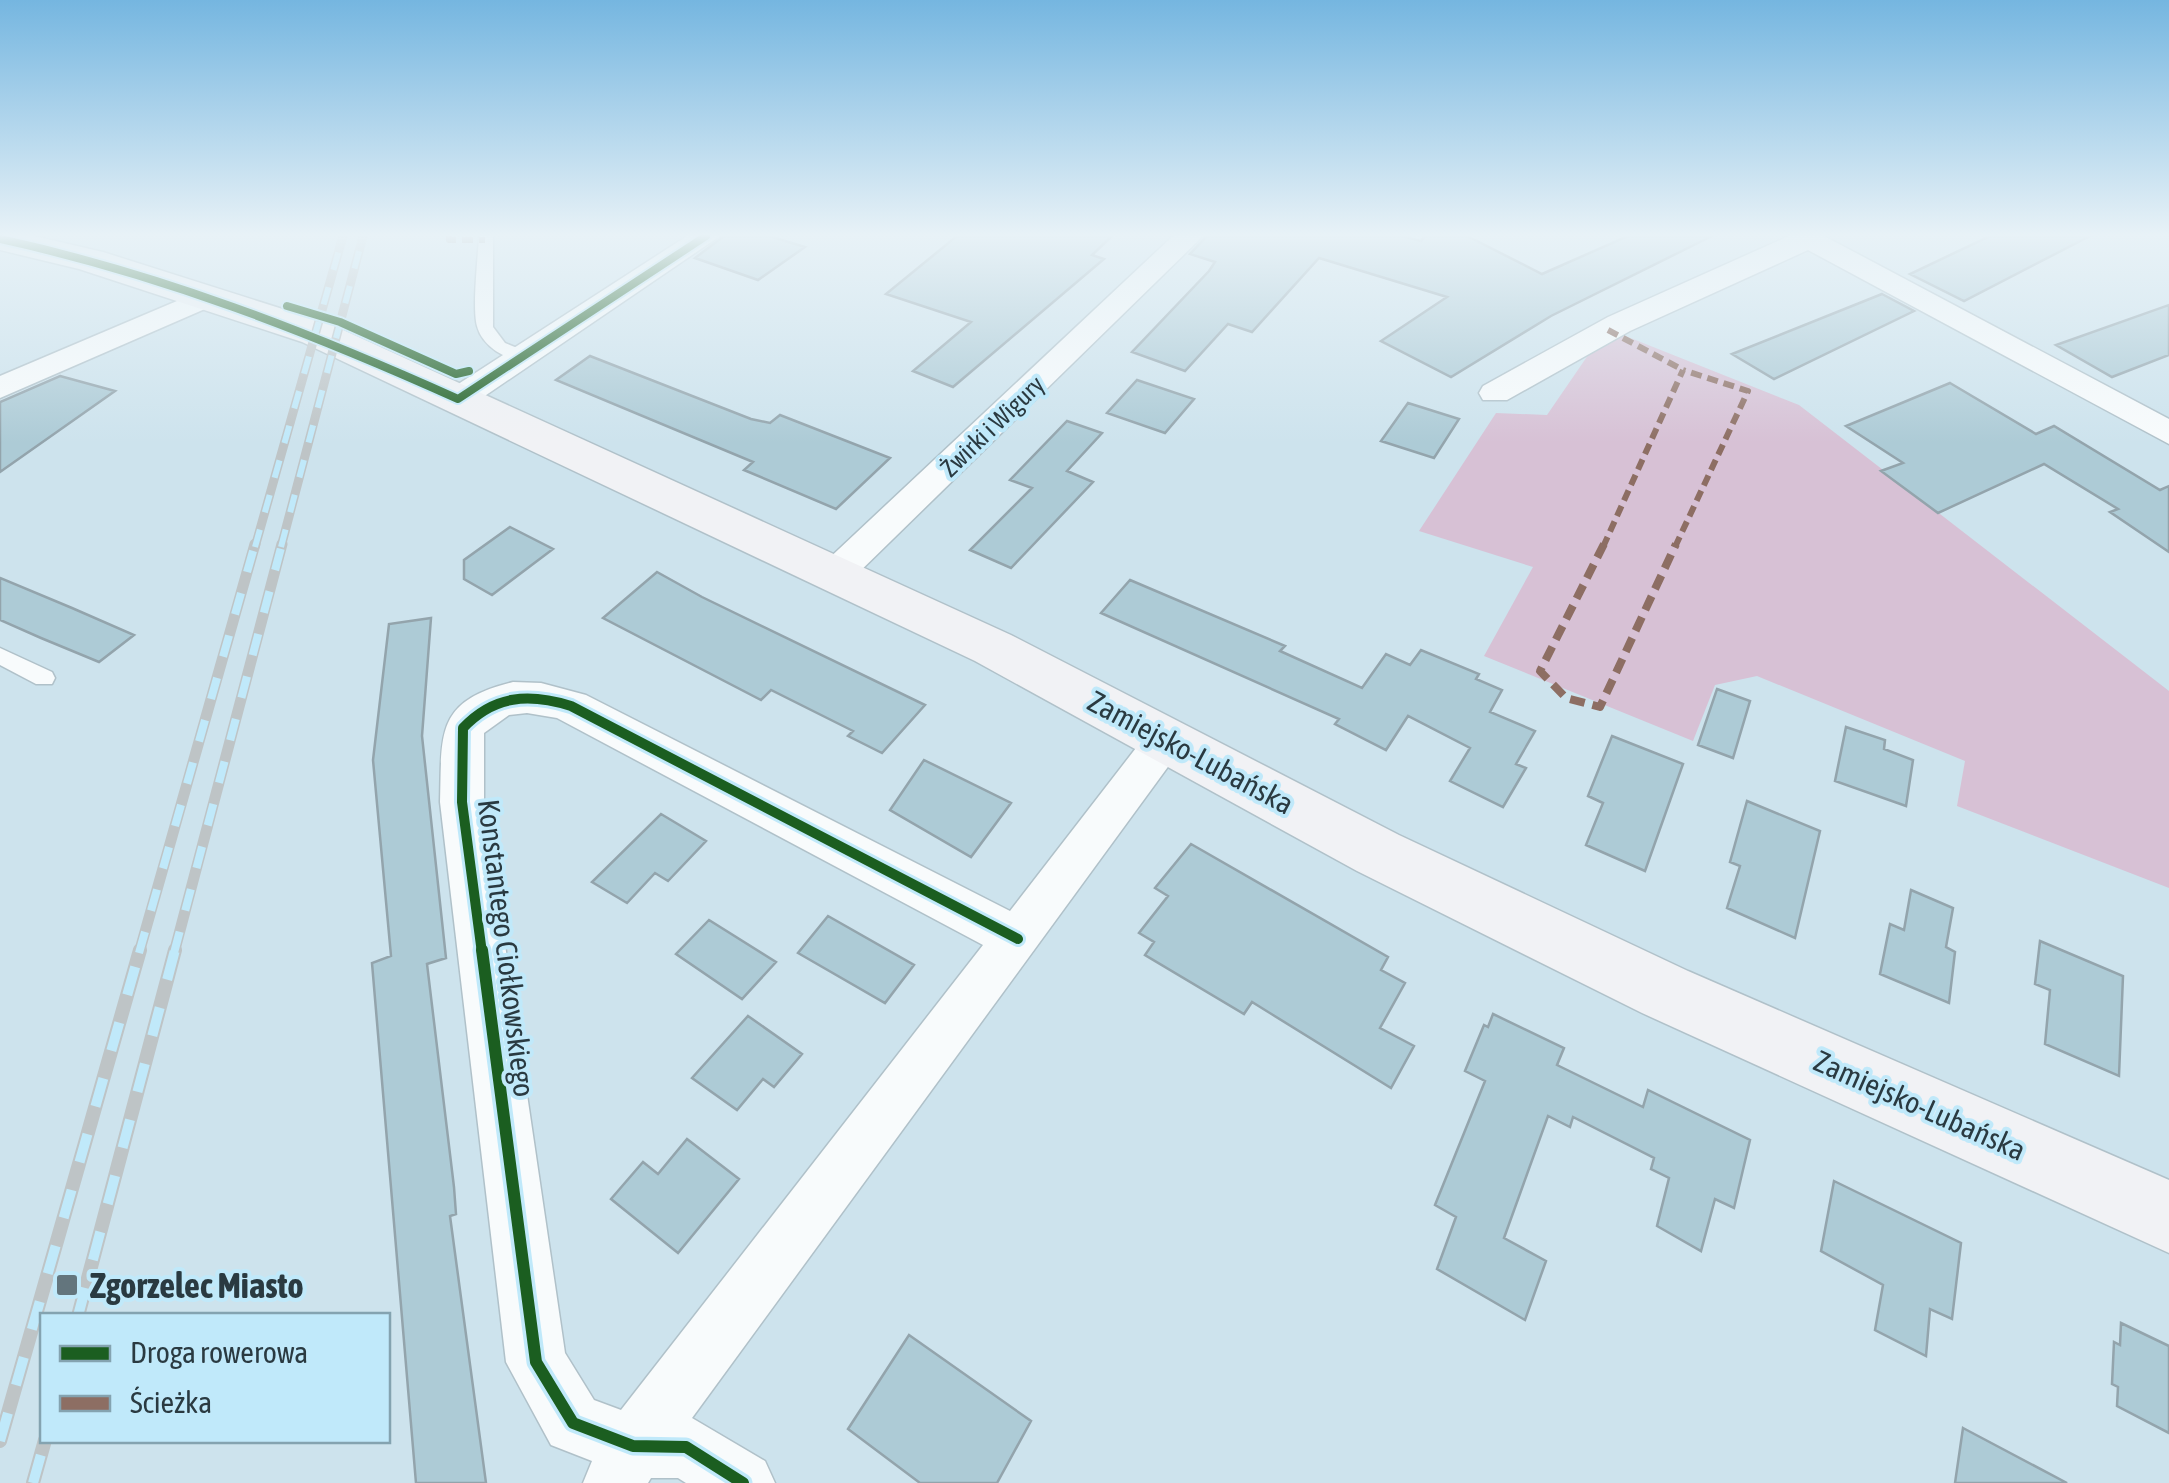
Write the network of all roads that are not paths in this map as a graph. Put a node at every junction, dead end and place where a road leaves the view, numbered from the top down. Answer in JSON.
{"nodes":[{"id":1,"x":189,"y":305,"type":"edge"},
{"id":2,"x":236,"y":305,"type":"edge"},
{"id":3,"x":486,"y":305,"type":"edge"},
{"id":4,"x":599,"y":305,"type":"edge"},
{"id":5,"x":1117,"y":305,"type":"edge"},
{"id":6,"x":1664,"y":305,"type":"edge"},
{"id":7,"x":1934,"y":305,"type":"edge"},
{"id":8,"x":521,"y":356,"type":"junction"},
{"id":9,"x":0,"y":388,"type":"edge"},
{"id":10,"x":1496,"y":393,"type":"dead end"},
{"id":11,"x":458,"y":399,"type":"junction"},
{"id":12,"x":2166,"y":428,"type":"edge"},
{"id":13,"x":836,"y":574,"type":"junction"},
{"id":14,"x":0,"y":656,"type":"edge"},
{"id":15,"x":44,"y":678,"type":"dead end"},
{"id":16,"x":1168,"y":738,"type":"junction"},
{"id":17,"x":1018,"y":939,"type":"junction"},
{"id":18,"x":2169,"y":1217,"type":"edge"},
{"id":19,"x":624,"y":1465,"type":"edge"},
{"id":20,"x":744,"y":1483,"type":"edge"}],
"edges":[{"from":1,"to":9,"type":"street"},
{"from":2,"to":11,"type":"main road","name":"Zamiejsko-Lubańska"},
{"from":3,"to":8,"type":"lane"},
{"from":4,"to":8,"type":"street"},
{"from":5,"to":13,"type":"street","name":"Żwirki i Wigury"},
{"from":6,"to":10,"type":"street"},
{"from":7,"to":12,"type":"street"},
{"from":8,"to":11,"type":"street"},
{"from":11,"to":13,"type":"main road","name":"Zamiejsko-Lubańska"},
{"from":13,"to":16,"type":"main road","name":"Zamiejsko-Lubańska"},
{"from":14,"to":15,"type":"lane"},
{"from":16,"to":17,"type":"street"},
{"from":16,"to":18,"type":"main road","name":"Zamiejsko-Lubańska"},
{"from":17,"to":19,"type":"street"},
{"from":17,"to":19,"type":"street","name":"Konstantego Ciołkowskiego"},
{"from":19,"to":20,"type":"street"}]}
